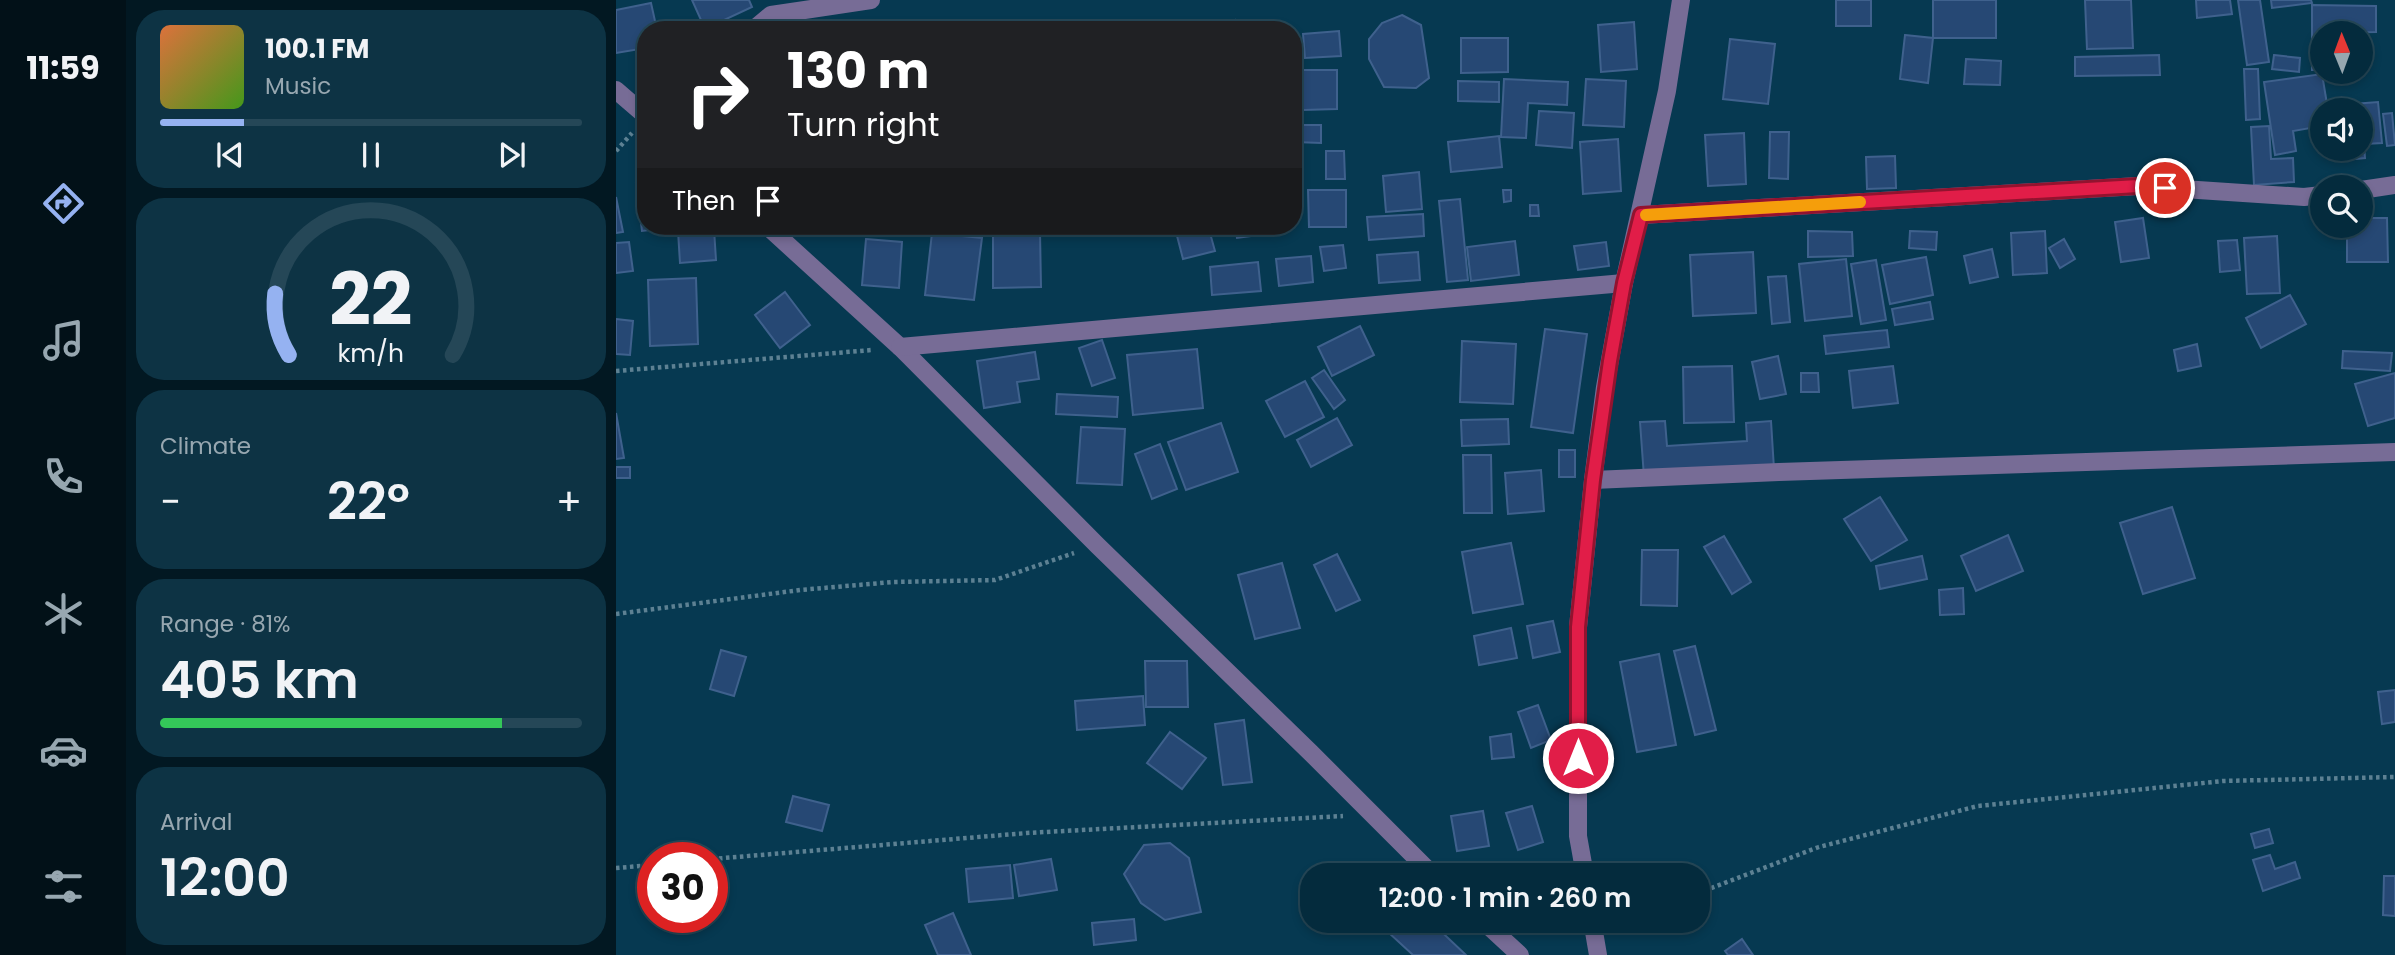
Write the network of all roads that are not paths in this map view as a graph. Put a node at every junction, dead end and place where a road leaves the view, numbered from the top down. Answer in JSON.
{"nodes":[{"id":1,"x":870,"y":0,"type":"edge"},
{"id":2,"x":1681,"y":0,"type":"edge"},
{"id":3,"x":771,"y":7,"type":"edge"},
{"id":4,"x":760,"y":21,"type":"edge"},
{"id":5,"x":616,"y":90,"type":"edge"},
{"id":6,"x":637,"y":108,"type":"edge"},
{"id":7,"x":2395,"y":185,"type":"edge"},
{"id":8,"x":2373,"y":188,"type":"edge"},
{"id":9,"x":2310,"y":196,"type":"edge"},
{"id":10,"x":1641,"y":215,"type":"junction"},
{"id":11,"x":777,"y":235,"type":"edge"},
{"id":12,"x":1624,"y":283,"type":"junction"},
{"id":13,"x":900,"y":347,"type":"junction"},
{"id":14,"x":2395,"y":453,"type":"edge"},
{"id":15,"x":1593,"y":480,"type":"junction"},
{"id":16,"x":1421,"y":863,"type":"edge"},
{"id":17,"x":1583,"y":863,"type":"edge"},
{"id":18,"x":1496,"y":933,"type":"edge"},
{"id":19,"x":1594,"y":933,"type":"edge"},
{"id":20,"x":1520,"y":955,"type":"edge"},
{"id":21,"x":1598,"y":955,"type":"edge"}],
"edges":[{"from":1,"to":3,"type":"street"},
{"from":2,"to":10,"type":"street"},
{"from":3,"to":4,"type":"street"},
{"from":5,"to":6,"type":"street"},
{"from":7,"to":8,"type":"street"},
{"from":9,"to":10,"type":"street"},
{"from":10,"to":12,"type":"street"},
{"from":11,"to":13,"type":"street"},
{"from":12,"to":13,"type":"street"},
{"from":12,"to":15,"type":"street"},
{"from":13,"to":16,"type":"street"},
{"from":14,"to":15,"type":"street"},
{"from":15,"to":17,"type":"street"},
{"from":18,"to":20,"type":"street"},
{"from":19,"to":21,"type":"street"}]}
